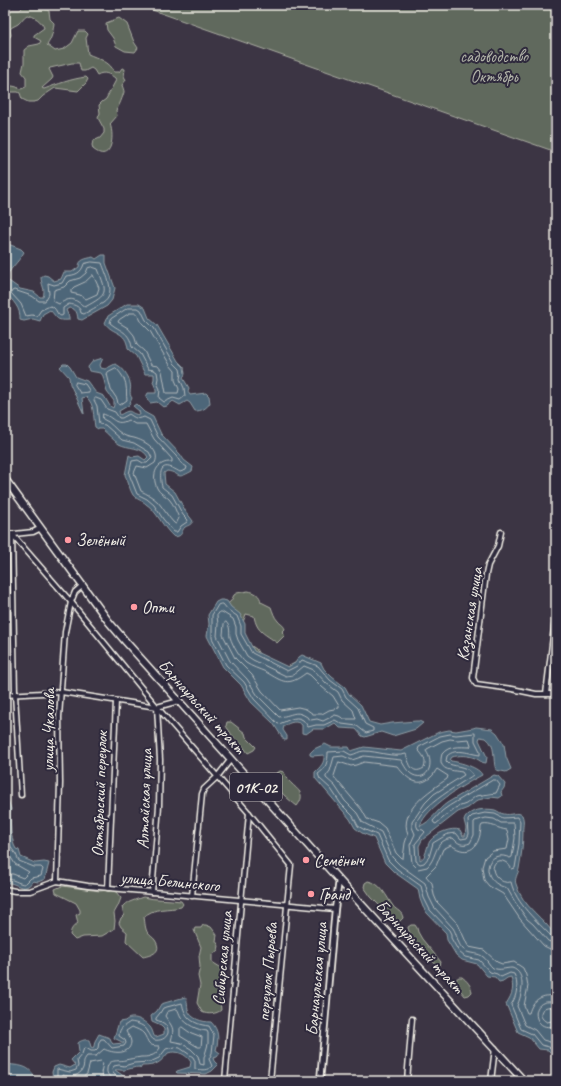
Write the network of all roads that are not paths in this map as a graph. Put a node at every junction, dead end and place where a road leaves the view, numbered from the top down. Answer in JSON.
{"nodes":[{"id":1,"x":5,"y":479,"type":"edge"},
{"id":2,"x":41,"y":528,"type":"junction"},
{"id":3,"x":501,"y":532,"type":"dead end"},
{"id":4,"x":12,"y":534,"type":"junction"},
{"id":5,"x":5,"y":535,"type":"edge"},
{"id":6,"x":83,"y":585,"type":"junction"},
{"id":7,"x":71,"y":602,"type":"junction"},
{"id":8,"x":556,"y":610,"type":"edge"},
{"id":9,"x":61,"y":692,"type":"junction"},
{"id":10,"x":15,"y":694,"type":"junction"},
{"id":11,"x":546,"y":694,"type":"junction"},
{"id":12,"x":556,"y":694,"type":"edge"},
{"id":13,"x":5,"y":695,"type":"edge"},
{"id":14,"x":116,"y":701,"type":"junction"},
{"id":15,"x":179,"y":701,"type":"junction"},
{"id":16,"x":157,"y":708,"type":"junction"},
{"id":17,"x":231,"y":759,"type":"junction"},
{"id":18,"x":217,"y":777,"type":"junction"},
{"id":19,"x":21,"y":796,"type":"dead end"},
{"id":20,"x":249,"y":813,"type":"junction"},
{"id":21,"x":339,"y":880,"type":"junction"},
{"id":22,"x":57,"y":881,"type":"junction"},
{"id":23,"x":108,"y":888,"type":"junction"},
{"id":24,"x":5,"y":889,"type":"edge"},
{"id":25,"x":152,"y":892,"type":"junction"},
{"id":26,"x":192,"y":896,"type":"junction"},
{"id":27,"x":240,"y":900,"type":"junction"},
{"id":28,"x":286,"y":904,"type":"junction"},
{"id":29,"x":335,"y":909,"type":"junction"},
{"id":30,"x":412,"y":1019,"type":"dead end"},
{"id":31,"x":495,"y":1048,"type":"junction"},
{"id":32,"x":225,"y":1081,"type":"edge"},
{"id":33,"x":270,"y":1081,"type":"edge"},
{"id":34,"x":320,"y":1081,"type":"edge"},
{"id":35,"x":407,"y":1081,"type":"edge"},
{"id":36,"x":492,"y":1081,"type":"edge"},
{"id":37,"x":524,"y":1081,"type":"edge"}],
"edges":[{"from":1,"to":2,"type":"main road","name":"Барнаульский тракт","number":"01К-02"},
{"from":2,"to":4,"type":"street"},
{"from":2,"to":6,"type":"main road","name":"Барнаульский тракт","number":"01К-02"},
{"from":3,"to":11,"type":"street","name":"Казанская улица"},
{"from":4,"to":5,"type":"street"},
{"from":4,"to":7,"type":"street"},
{"from":4,"to":10,"type":"street"},
{"from":6,"to":7,"type":"street","name":"улица Чкалова"},
{"from":6,"to":15,"type":"main road","name":"Барнаульский тракт","number":"01К-02"},
{"from":7,"to":9,"type":"street","name":"улица Чкалова"},
{"from":7,"to":16,"type":"street"},
{"from":8,"to":11,"type":"street"},
{"from":9,"to":10,"type":"street"},
{"from":9,"to":14,"type":"street"},
{"from":9,"to":22,"type":"street","name":"улица Чкалова"},
{"from":10,"to":13,"type":"street"},
{"from":10,"to":19,"type":"street"},
{"from":11,"to":12,"type":"street"},
{"from":14,"to":16,"type":"street"},
{"from":14,"to":23,"type":"street","name":"Октябрьский переулок"},
{"from":15,"to":16,"type":"street"},
{"from":15,"to":17,"type":"main road","name":"Барнаульский тракт","number":"01К-02"},
{"from":16,"to":18,"type":"street"},
{"from":16,"to":25,"type":"street","name":"Алтайская улица"},
{"from":17,"to":18,"type":"street"},
{"from":17,"to":21,"type":"main road","name":"Барнаульский тракт","number":"01К-02"},
{"from":18,"to":20,"type":"street"},
{"from":18,"to":26,"type":"street"},
{"from":20,"to":27,"type":"street","name":"Сибирская улица"},
{"from":20,"to":28,"type":"street","name":"переулок Пырьева"},
{"from":21,"to":29,"type":"street","name":"Барнаульская улица"},
{"from":21,"to":31,"type":"main road","name":"Барнаульский тракт","number":"01К-02"},
{"from":22,"to":23,"type":"street","name":"улица Белинского"},
{"from":22,"to":24,"type":"street","name":"улица Белинского"},
{"from":23,"to":25,"type":"street","name":"улица Белинского"},
{"from":25,"to":26,"type":"street","name":"улица Белинского"},
{"from":26,"to":27,"type":"street","name":"улица Белинского"},
{"from":27,"to":28,"type":"street","name":"улица Белинского"},
{"from":27,"to":32,"type":"street","name":"Сибирская улица"},
{"from":28,"to":29,"type":"street","name":"улица Белинского"},
{"from":28,"to":33,"type":"street","name":"переулок Пырьева"},
{"from":29,"to":34,"type":"street","name":"Барнаульская улица"},
{"from":30,"to":35,"type":"street"},
{"from":31,"to":36,"type":"street"},
{"from":31,"to":37,"type":"main road","name":"Барнаульский тракт","number":"01К-02"}]}
